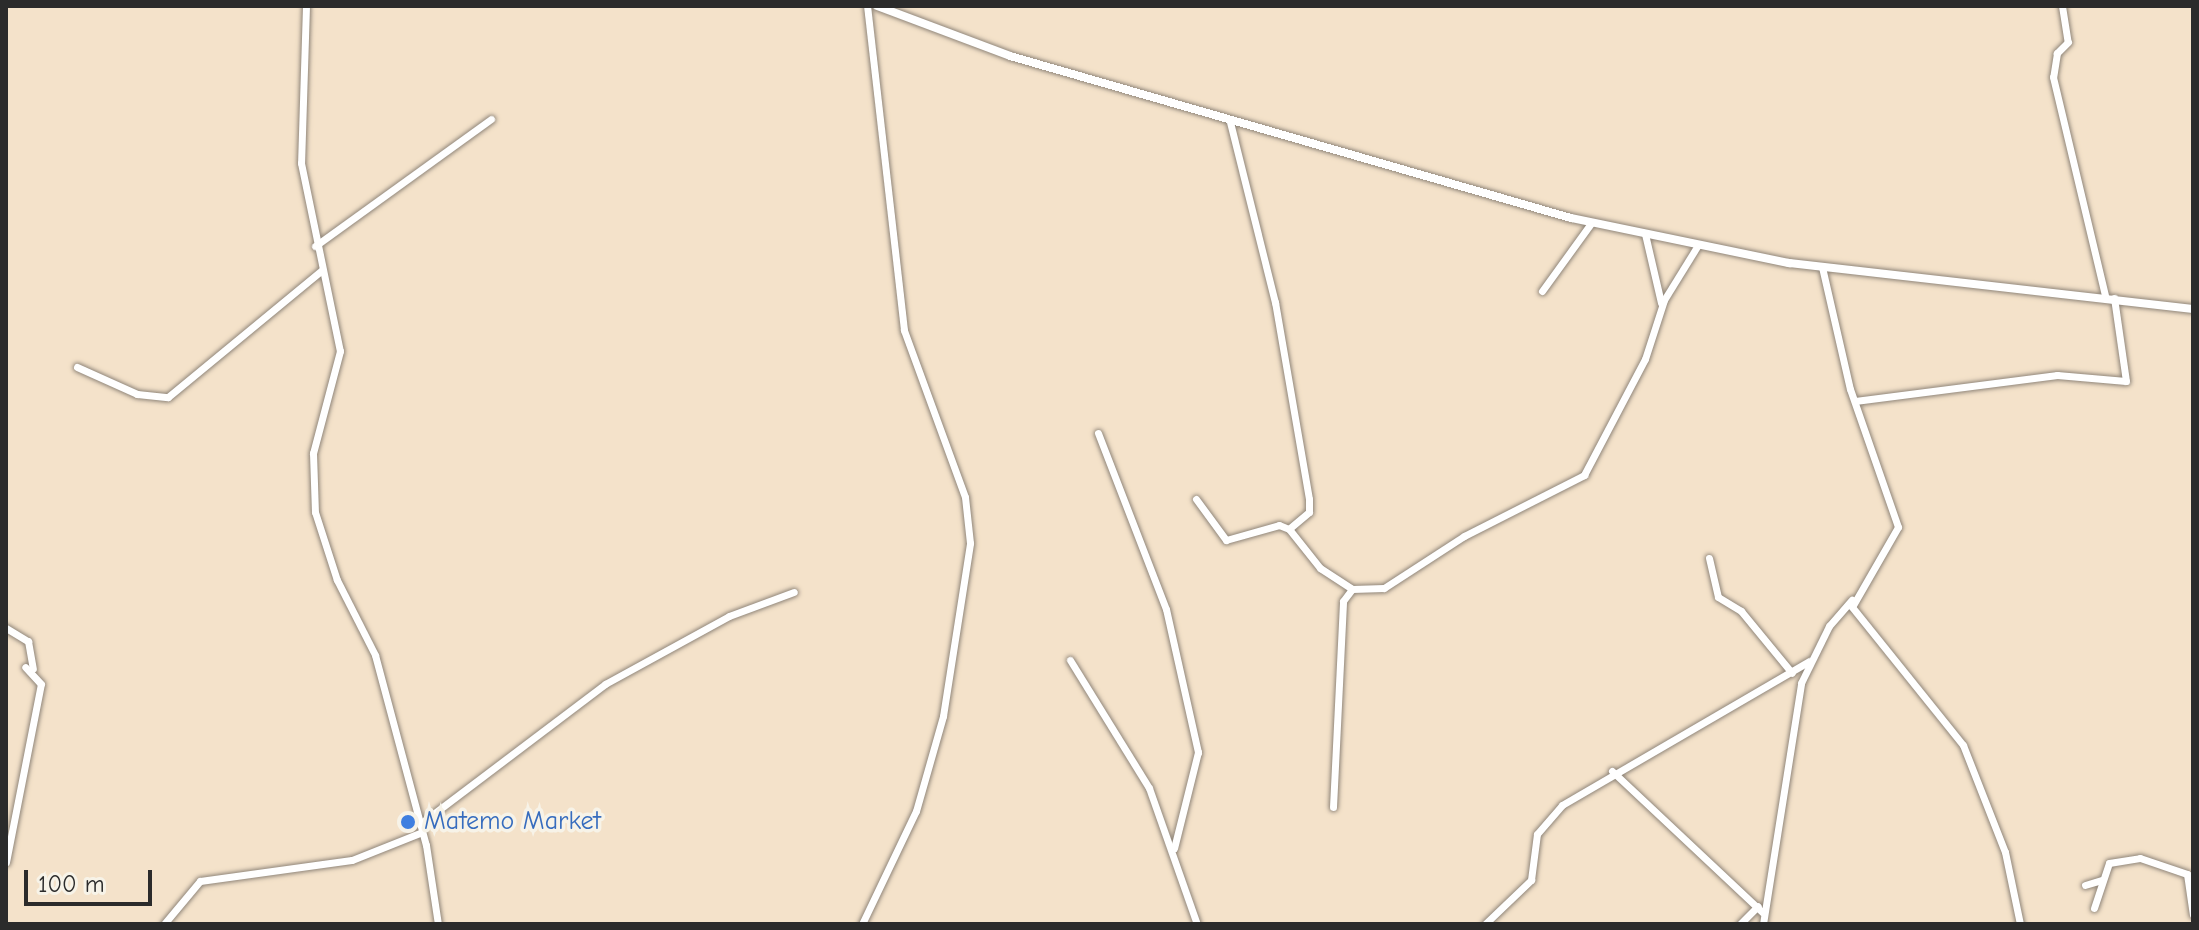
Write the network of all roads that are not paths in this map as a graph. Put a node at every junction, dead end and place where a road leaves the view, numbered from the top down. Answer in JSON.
{"nodes":[{"id":1,"x":306,"y":6,"type":"edge"},
{"id":2,"x":867,"y":6,"type":"edge"},
{"id":3,"x":877,"y":6,"type":"edge"},
{"id":4,"x":2062,"y":6,"type":"edge"},
{"id":5,"x":491,"y":119,"type":"dead end"},
{"id":6,"x":1230,"y":122,"type":"junction"},
{"id":7,"x":1592,"y":222,"type":"junction"},
{"id":8,"x":1645,"y":234,"type":"junction"},
{"id":9,"x":1698,"y":245,"type":"junction"},
{"id":10,"x":315,"y":246,"type":"junction"},
{"id":11,"x":1822,"y":267,"type":"junction"},
{"id":12,"x":322,"y":270,"type":"junction"},
{"id":13,"x":1542,"y":291,"type":"dead end"},
{"id":14,"x":2110,"y":296,"type":"junction"},
{"id":15,"x":1662,"y":305,"type":"junction"},
{"id":16,"x":2193,"y":309,"type":"edge"},
{"id":17,"x":77,"y":367,"type":"dead end"},
{"id":18,"x":1855,"y":401,"type":"junction"},
{"id":19,"x":1098,"y":433,"type":"dead end"},
{"id":20,"x":1196,"y":499,"type":"dead end"},
{"id":21,"x":1289,"y":529,"type":"junction"},
{"id":22,"x":1709,"y":558,"type":"dead end"},
{"id":23,"x":1340,"y":585,"type":"junction"},
{"id":24,"x":1352,"y":589,"type":"junction"},
{"id":25,"x":794,"y":592,"type":"dead end"},
{"id":26,"x":1852,"y":600,"type":"junction"},
{"id":27,"x":1343,"y":601,"type":"junction"},
{"id":28,"x":6,"y":628,"type":"edge"},
{"id":29,"x":1070,"y":660,"type":"dead end"},
{"id":30,"x":1809,"y":661,"type":"junction"},
{"id":31,"x":1792,"y":673,"type":"junction"},
{"id":32,"x":1612,"y":771,"type":"junction"},
{"id":33,"x":1333,"y":807,"type":"dead end"},
{"id":34,"x":421,"y":828,"type":"junction"},
{"id":35,"x":1174,"y":848,"type":"junction"},
{"id":36,"x":6,"y":862,"type":"edge"},
{"id":37,"x":2101,"y":880,"type":"junction"},
{"id":38,"x":2085,"y":885,"type":"dead end"},
{"id":39,"x":2094,"y":908,"type":"dead end"},
{"id":40,"x":1760,"y":910,"type":"junction"},
{"id":41,"x":2193,"y":915,"type":"edge"},
{"id":42,"x":164,"y":924,"type":"edge"},
{"id":43,"x":438,"y":924,"type":"edge"},
{"id":44,"x":862,"y":924,"type":"edge"},
{"id":45,"x":1197,"y":924,"type":"edge"},
{"id":46,"x":1485,"y":924,"type":"edge"},
{"id":47,"x":1740,"y":924,"type":"edge"},
{"id":48,"x":1763,"y":924,"type":"edge"},
{"id":49,"x":2020,"y":924,"type":"edge"}],
"edges":[{"from":1,"to":10,"type":"street"},
{"from":2,"to":44,"type":"street"},
{"from":3,"to":6,"type":"street"},
{"from":4,"to":14,"type":"street"},
{"from":5,"to":10,"type":"street"},
{"from":6,"to":7,"type":"street"},
{"from":6,"to":21,"type":"street"},
{"from":7,"to":8,"type":"street"},
{"from":7,"to":13,"type":"street"},
{"from":8,"to":9,"type":"street"},
{"from":8,"to":15,"type":"street"},
{"from":9,"to":11,"type":"street"},
{"from":9,"to":15,"type":"street"},
{"from":10,"to":12,"type":"street"},
{"from":11,"to":14,"type":"street"},
{"from":11,"to":18,"type":"street"},
{"from":12,"to":17,"type":"street"},
{"from":12,"to":34,"type":"street"},
{"from":14,"to":16,"type":"street"},
{"from":14,"to":18,"type":"street"},
{"from":15,"to":24,"type":"street"},
{"from":18,"to":26,"type":"street"},
{"from":19,"to":35,"type":"street"},
{"from":20,"to":21,"type":"street"},
{"from":21,"to":23,"type":"street"},
{"from":22,"to":31,"type":"street"},
{"from":23,"to":24,"type":"street"},
{"from":23,"to":27,"type":"street"},
{"from":24,"to":27,"type":"street"},
{"from":25,"to":34,"type":"street"},
{"from":26,"to":30,"type":"street"},
{"from":26,"to":49,"type":"street"},
{"from":27,"to":33,"type":"street"},
{"from":28,"to":36,"type":"street"},
{"from":29,"to":35,"type":"street"},
{"from":30,"to":31,"type":"street"},
{"from":30,"to":40,"type":"street"},
{"from":31,"to":32,"type":"street"},
{"from":32,"to":40,"type":"street"},
{"from":32,"to":46,"type":"street"},
{"from":34,"to":42,"type":"street"},
{"from":34,"to":43,"type":"street"},
{"from":35,"to":45,"type":"street"},
{"from":37,"to":38,"type":"street"},
{"from":37,"to":39,"type":"street"},
{"from":37,"to":41,"type":"street"},
{"from":40,"to":47,"type":"street"},
{"from":40,"to":48,"type":"street"}]}
